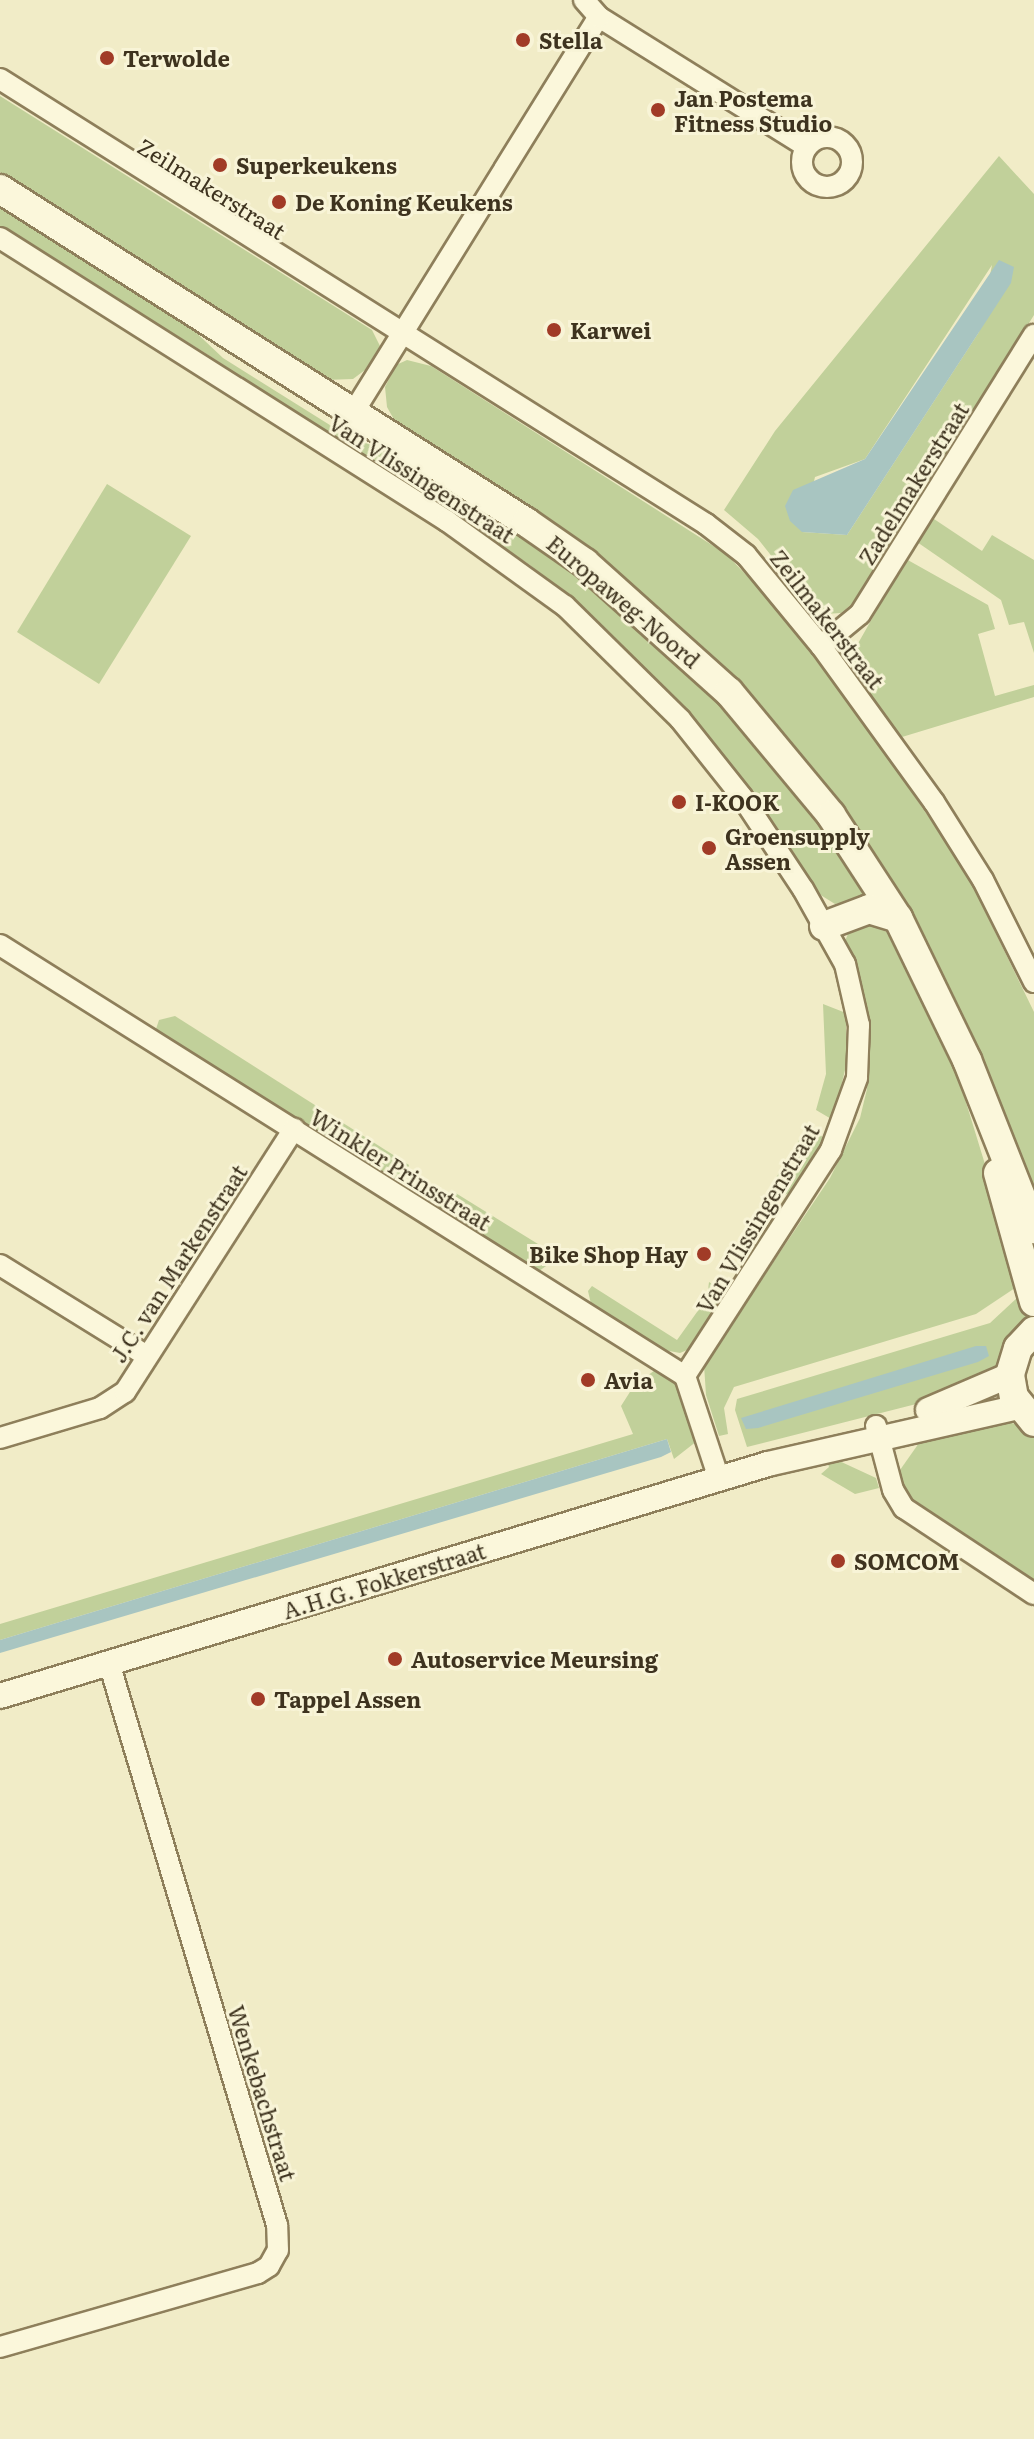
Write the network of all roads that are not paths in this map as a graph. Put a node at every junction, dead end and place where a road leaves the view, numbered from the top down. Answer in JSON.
{"nodes":[{"id":1,"x":584,"y":0,"type":"edge"},
{"id":2,"x":599,"y":17,"type":"junction"},
{"id":3,"x":0,"y":79,"type":"edge"},
{"id":4,"x":807,"y":147,"type":"dead end"},
{"id":5,"x":0,"y":189,"type":"edge"},
{"id":6,"x":0,"y":238,"type":"edge"},
{"id":7,"x":400,"y":333,"type":"junction"},
{"id":8,"x":1034,"y":335,"type":"edge"},
{"id":9,"x":1015,"y":365,"type":"junction"},
{"id":10,"x":1034,"y":376,"type":"edge"},
{"id":11,"x":353,"y":413,"type":"junction"},
{"id":12,"x":821,"y":646,"type":"junction"},
{"id":13,"x":898,"y":918,"type":"junction"},
{"id":14,"x":824,"y":926,"type":"junction"},
{"id":15,"x":0,"y":945,"type":"edge"},
{"id":16,"x":1034,"y":982,"type":"edge"},
{"id":17,"x":991,"y":1128,"type":"junction"},
{"id":18,"x":294,"y":1129,"type":"junction"},
{"id":19,"x":1034,"y":1229,"type":"edge"},
{"id":20,"x":0,"y":1265,"type":"edge"},
{"id":21,"x":1034,"y":1302,"type":"edge"},
{"id":22,"x":1034,"y":1331,"type":"edge"},
{"id":23,"x":145,"y":1355,"type":"junction"},
{"id":24,"x":1010,"y":1375,"type":"junction"},
{"id":25,"x":685,"y":1376,"type":"junction"},
{"id":26,"x":1027,"y":1414,"type":"edge"},
{"id":27,"x":878,"y":1433,"type":"junction"},
{"id":28,"x":0,"y":1438,"type":"edge"},
{"id":29,"x":719,"y":1479,"type":"junction"},
{"id":30,"x":1034,"y":1594,"type":"edge"},
{"id":31,"x":109,"y":1663,"type":"junction"},
{"id":32,"x":0,"y":1696,"type":"edge"},
{"id":33,"x":0,"y":2347,"type":"edge"}],
"edges":[{"from":1,"to":2,"type":"street"},
{"from":2,"to":4,"type":"street"},
{"from":2,"to":7,"type":"street"},
{"from":3,"to":7,"type":"street","name":"Zeilmakerstraat"},
{"from":5,"to":11,"type":"main road","name":"Europaweg-Noord"},
{"from":6,"to":14,"type":"street","name":"Van Vlissingenstraat"},
{"from":7,"to":11,"type":"street"},
{"from":7,"to":12,"type":"street","name":"Zeilmakerstraat"},
{"from":8,"to":9,"type":"street","name":"Zadelmakerstraat"},
{"from":9,"to":10,"type":"street"},
{"from":9,"to":12,"type":"street","name":"Zadelmakerstraat"},
{"from":11,"to":13,"type":"main road","name":"Europaweg-Noord"},
{"from":12,"to":16,"type":"street","name":"Zeilmakerstraat"},
{"from":13,"to":14,"type":"main road"},
{"from":13,"to":17,"type":"main road","name":"Europaweg-Noord"},
{"from":14,"to":25,"type":"street","name":"Van Vlissingenstraat"},
{"from":15,"to":18,"type":"street","name":"Winkler Prinsstraat"},
{"from":17,"to":19,"type":"main road","name":"Europaweg-Noord"},
{"from":17,"to":21,"type":"main road","name":"Europaweg-Noord"},
{"from":18,"to":23,"type":"street","name":"J.C. van Markenstraat"},
{"from":18,"to":25,"type":"street","name":"Winkler Prinsstraat"},
{"from":20,"to":23,"type":"street"},
{"from":22,"to":24,"type":"main road"},
{"from":23,"to":28,"type":"street","name":"J.C. van Markenstraat"},
{"from":24,"to":26,"type":"main road"},
{"from":24,"to":27,"type":"street","name":"A.H.G. Fokkerstraat"},
{"from":25,"to":29,"type":"street"},
{"from":26,"to":27,"type":"street","name":"A.H.G. Fokkerstraat"},
{"from":27,"to":29,"type":"street","name":"A.H.G. Fokkerstraat"},
{"from":27,"to":30,"type":"street"},
{"from":29,"to":31,"type":"street","name":"A.H.G. Fokkerstraat"},
{"from":31,"to":32,"type":"street","name":"A.H.G. Fokkerstraat"},
{"from":31,"to":33,"type":"street","name":"Wenkebachstraat"}]}
